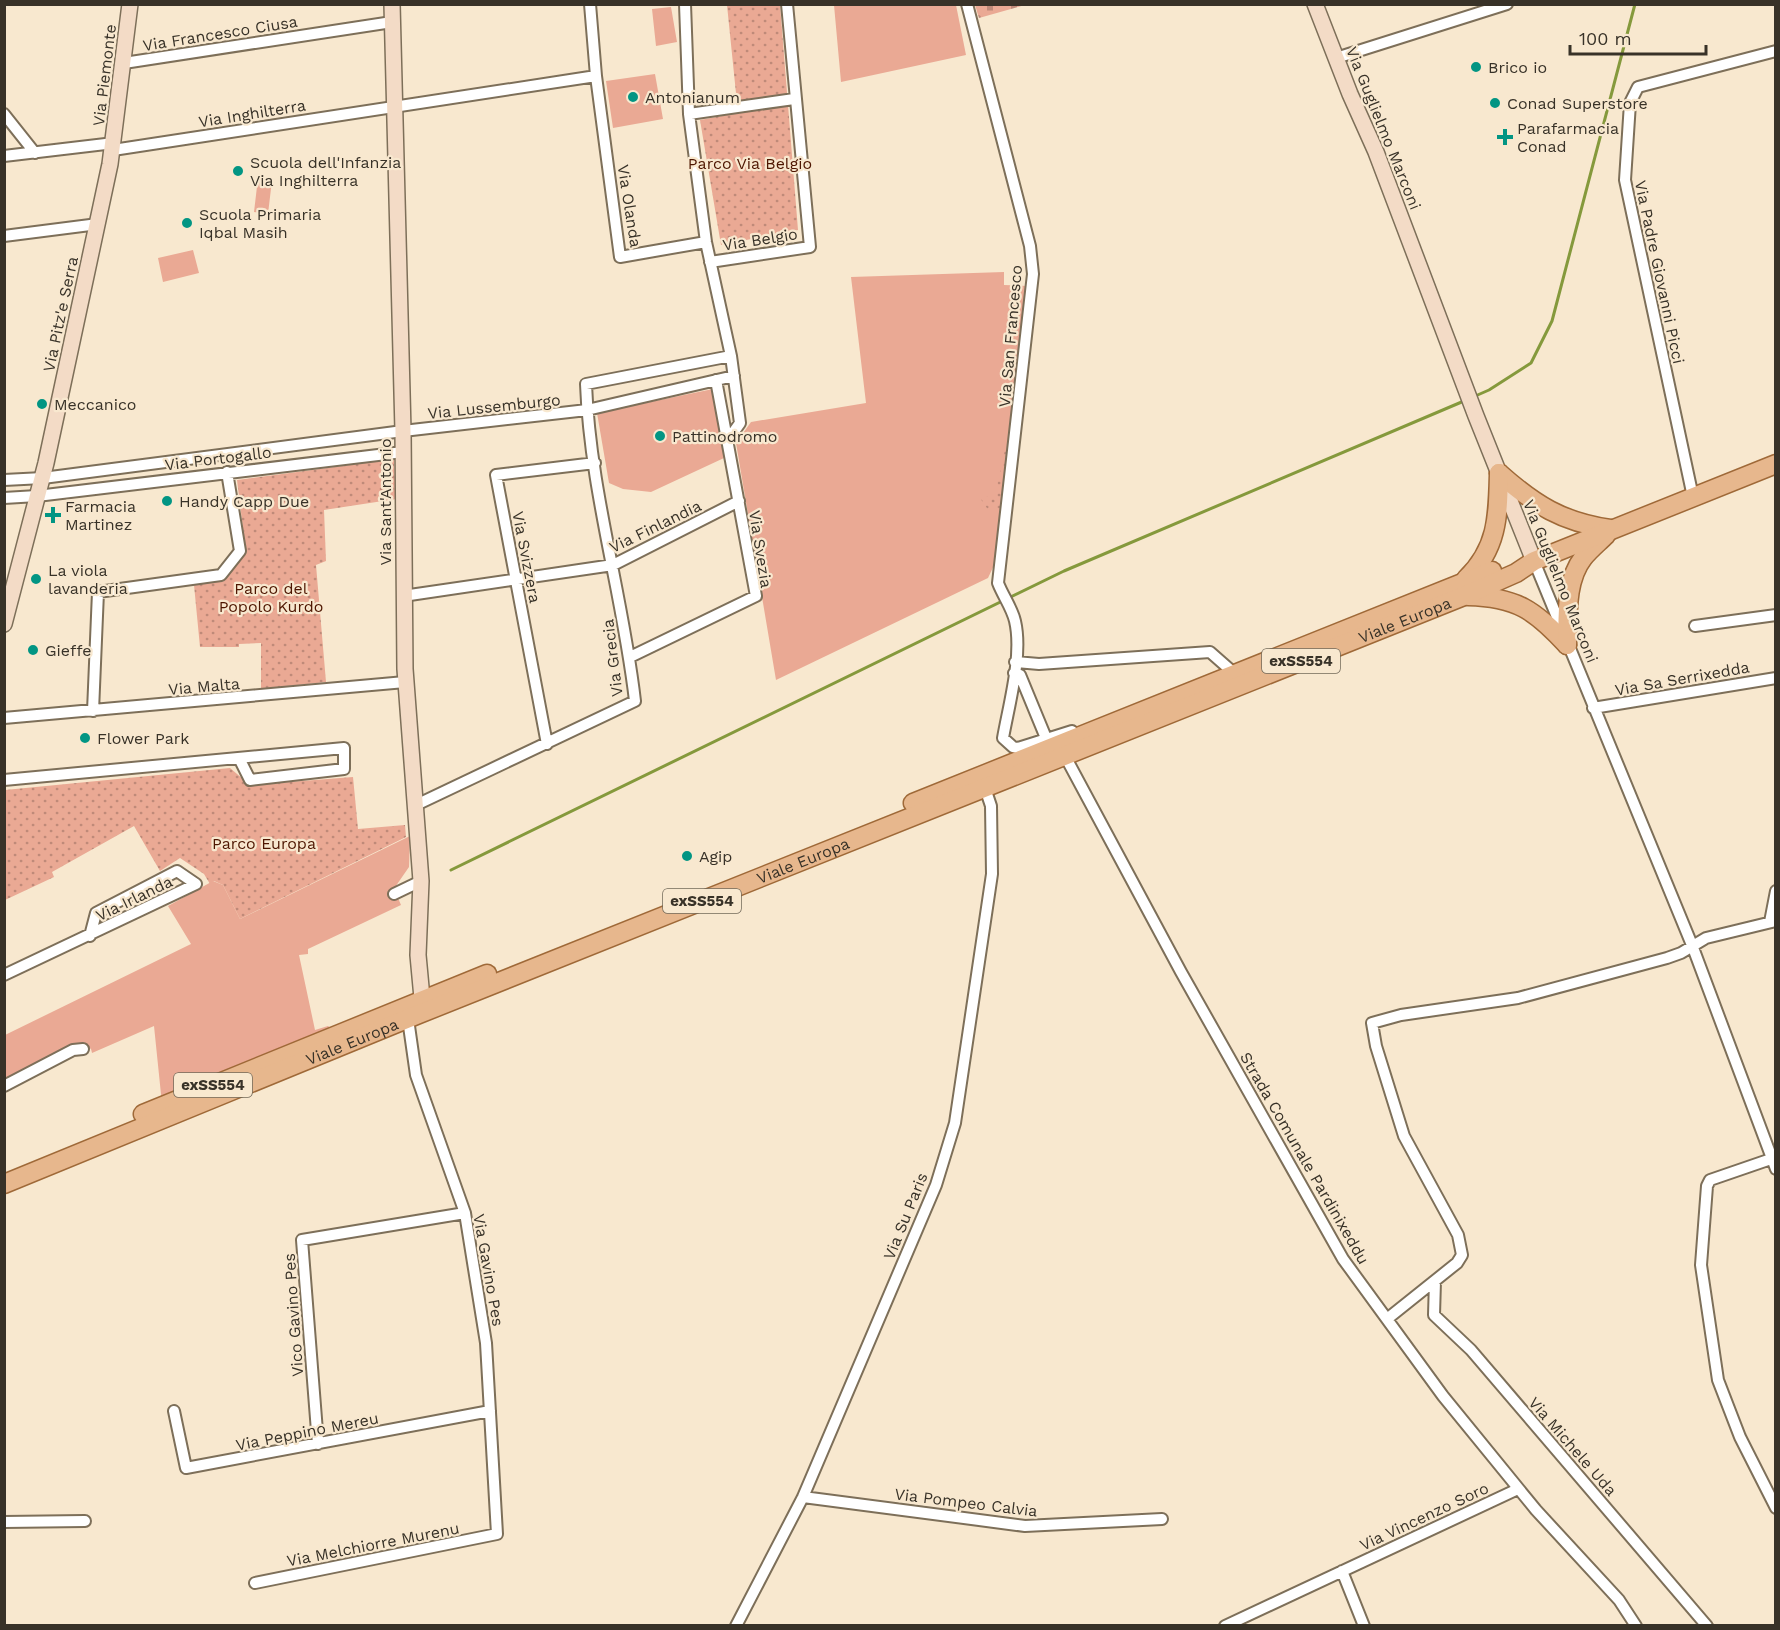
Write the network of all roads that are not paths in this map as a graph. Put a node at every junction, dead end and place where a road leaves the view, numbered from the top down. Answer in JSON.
{"nodes":[{"id":1,"x":130,"y":4,"type":"edge"},
{"id":2,"x":392,"y":4,"type":"edge"},
{"id":3,"x":590,"y":4,"type":"edge"},
{"id":4,"x":685,"y":4,"type":"edge"},
{"id":5,"x":787,"y":4,"type":"edge"},
{"id":6,"x":967,"y":4,"type":"edge"},
{"id":7,"x":1315,"y":4,"type":"edge"},
{"id":8,"x":1507,"y":4,"type":"edge"},
{"id":9,"x":392,"y":21,"type":"junction"},
{"id":10,"x":1776,"y":51,"type":"edge"},
{"id":11,"x":1336,"y":58,"type":"junction"},
{"id":12,"x":124,"y":63,"type":"junction"},
{"id":13,"x":596,"y":76,"type":"junction"},
{"id":14,"x":794,"y":99,"type":"junction"},
{"id":15,"x":395,"y":106,"type":"junction"},
{"id":16,"x":4,"y":114,"type":"edge"},
{"id":17,"x":690,"y":114,"type":"junction"},
{"id":18,"x":113,"y":147,"type":"junction"},
{"id":19,"x":35,"y":153,"type":"junction"},
{"id":20,"x":4,"y":156,"type":"edge"},
{"id":21,"x":98,"y":224,"type":"junction"},
{"id":22,"x":4,"y":236,"type":"edge"},
{"id":23,"x":706,"y":242,"type":"junction"},
{"id":24,"x":710,"y":262,"type":"junction"},
{"id":25,"x":731,"y":356,"type":"junction"},
{"id":26,"x":735,"y":376,"type":"junction"},
{"id":27,"x":716,"y":380,"type":"junction"},
{"id":28,"x":587,"y":410,"type":"junction"},
{"id":29,"x":404,"y":431,"type":"junction"},
{"id":30,"x":728,"y":440,"type":"junction"},
{"id":31,"x":403,"y":452,"type":"junction"},
{"id":32,"x":595,"y":463,"type":"junction"},
{"id":33,"x":1776,"y":464,"type":"edge"},
{"id":34,"x":227,"y":472,"type":"junction"},
{"id":35,"x":1499,"y":473,"type":"junction"},
{"id":36,"x":43,"y":478,"type":"junction"},
{"id":37,"x":4,"y":480,"type":"edge"},
{"id":38,"x":37,"y":496,"type":"junction"},
{"id":39,"x":1693,"y":497,"type":"junction"},
{"id":40,"x":4,"y":498,"type":"edge"},
{"id":41,"x":739,"y":501,"type":"junction"},
{"id":42,"x":1612,"y":530,"type":"junction"},
{"id":43,"x":1534,"y":561,"type":"junction"},
{"id":44,"x":613,"y":565,"type":"junction"},
{"id":45,"x":517,"y":579,"type":"junction"},
{"id":46,"x":1463,"y":589,"type":"junction"},
{"id":47,"x":403,"y":596,"type":"junction"},
{"id":48,"x":7,"y":605,"type":"edge"},
{"id":49,"x":1776,"y":615,"type":"edge"},
{"id":50,"x":4,"y":624,"type":"edge"},
{"id":51,"x":1695,"y":626,"type":"dead end"},
{"id":52,"x":1567,"y":645,"type":"junction"},
{"id":53,"x":630,"y":657,"type":"junction"},
{"id":54,"x":1014,"y":667,"type":"junction"},
{"id":55,"x":1235,"y":674,"type":"junction"},
{"id":56,"x":1776,"y":678,"type":"edge"},
{"id":57,"x":405,"y":682,"type":"junction"},
{"id":58,"x":1593,"y":708,"type":"junction"},
{"id":59,"x":93,"y":711,"type":"junction"},
{"id":60,"x":4,"y":718,"type":"edge"},
{"id":61,"x":1078,"y":737,"type":"junction"},
{"id":62,"x":1046,"y":738,"type":"junction"},
{"id":63,"x":547,"y":744,"type":"junction"},
{"id":64,"x":1065,"y":756,"type":"junction"},
{"id":65,"x":240,"y":760,"type":"junction"},
{"id":66,"x":6,"y":780,"type":"edge"},
{"id":67,"x":985,"y":788,"type":"junction"},
{"id":68,"x":416,"y":805,"type":"junction"},
{"id":69,"x":421,"y":881,"type":"junction"},
{"id":70,"x":1776,"y":891,"type":"edge"},
{"id":71,"x":394,"y":894,"type":"dead end"},
{"id":72,"x":1773,"y":922,"type":"edge"},
{"id":73,"x":90,"y":936,"type":"junction"},
{"id":74,"x":1692,"y":945,"type":"junction"},
{"id":75,"x":4,"y":975,"type":"edge"},
{"id":76,"x":422,"y":998,"type":"junction"},
{"id":77,"x":408,"y":1018,"type":"junction"},
{"id":78,"x":83,"y":1049,"type":"dead end"},
{"id":79,"x":4,"y":1086,"type":"edge"},
{"id":80,"x":1773,"y":1164,"type":"edge"},
{"id":81,"x":4,"y":1172,"type":"edge"},
{"id":82,"x":4,"y":1184,"type":"edge"},
{"id":83,"x":465,"y":1213,"type":"junction"},
{"id":84,"x":1435,"y":1281,"type":"junction"},
{"id":85,"x":1388,"y":1319,"type":"junction"},
{"id":86,"x":174,"y":1411,"type":"dead end"},
{"id":87,"x":490,"y":1412,"type":"junction"},
{"id":88,"x":318,"y":1444,"type":"junction"},
{"id":89,"x":1518,"y":1489,"type":"junction"},
{"id":90,"x":803,"y":1497,"type":"junction"},
{"id":91,"x":1776,"y":1508,"type":"edge"},
{"id":92,"x":1162,"y":1519,"type":"dead end"},
{"id":93,"x":85,"y":1521,"type":"dead end"},
{"id":94,"x":4,"y":1522,"type":"edge"},
{"id":95,"x":497,"y":1534,"type":"joint"},
{"id":96,"x":1342,"y":1571,"type":"junction"},
{"id":97,"x":255,"y":1583,"type":"dead end"},
{"id":98,"x":736,"y":1626,"type":"edge"},
{"id":99,"x":1225,"y":1626,"type":"edge"},
{"id":100,"x":1364,"y":1626,"type":"edge"},
{"id":101,"x":1636,"y":1626,"type":"edge"},
{"id":102,"x":1707,"y":1626,"type":"edge"}],
"edges":[{"from":1,"to":12,"type":"street","name":"Via Piemonte"},
{"from":2,"to":9,"type":"street","name":"Via Sant'Antonio"},
{"from":3,"to":13,"type":"street","name":"Via Olanda"},
{"from":4,"to":17,"type":"street"},
{"from":5,"to":14,"type":"street","name":"Via Belgio"},
{"from":6,"to":54,"type":"street","name":"Via San Francesco"},
{"from":7,"to":11,"type":"street","name":"Via Guglielmo Marconi"},
{"from":8,"to":11,"type":"street"},
{"from":9,"to":12,"type":"street","name":"Via Francesco Ciusa"},
{"from":9,"to":15,"type":"street","name":"Via Sant'Antonio"},
{"from":10,"to":39,"type":"street","name":"Via Padre Giovanni Picci"},
{"from":11,"to":35,"type":"street","name":"Via Guglielmo Marconi"},
{"from":12,"to":18,"type":"street","name":"Via Piemonte"},
{"from":13,"to":15,"type":"street"},
{"from":13,"to":23,"type":"street","name":"Via Olanda"},
{"from":14,"to":17,"type":"street"},
{"from":14,"to":24,"type":"street","name":"Via Belgio"},
{"from":15,"to":18,"type":"street","name":"Via Inghilterra"},
{"from":15,"to":29,"type":"street","name":"Via Sant'Antonio"},
{"from":16,"to":19,"type":"street"},
{"from":17,"to":23,"type":"street"},
{"from":18,"to":19,"type":"street","name":"Via Inghilterra"},
{"from":18,"to":21,"type":"street","name":"Via Pitz'e Serra"},
{"from":19,"to":20,"type":"street","name":"Via Inghilterra"},
{"from":21,"to":22,"type":"street"},
{"from":21,"to":36,"type":"street","name":"Via Pitz'e Serra"},
{"from":23,"to":24,"type":"street"},
{"from":24,"to":25,"type":"street"},
{"from":25,"to":26,"type":"street"},
{"from":25,"to":28,"type":"street"},
{"from":26,"to":27,"type":"street","name":"Via Lussemburgo"},
{"from":26,"to":30,"type":"street"},
{"from":27,"to":28,"type":"street","name":"Via Lussemburgo"},
{"from":27,"to":30,"type":"street","name":"Via Svezia"},
{"from":28,"to":29,"type":"street","name":"Via Lussemburgo"},
{"from":28,"to":32,"type":"street","name":"Via Grecia"},
{"from":29,"to":31,"type":"street","name":"Via Sant'Antonio"},
{"from":29,"to":36,"type":"street","name":"Via Portogallo"},
{"from":30,"to":41,"type":"street","name":"Via Svezia"},
{"from":31,"to":34,"type":"street","name":"Via Portogallo"},
{"from":31,"to":47,"type":"street","name":"Via Sant'Antonio"},
{"from":32,"to":44,"type":"street","name":"Via Grecia"},
{"from":32,"to":45,"type":"street","name":"Via Svizzera"},
{"from":33,"to":39,"type":"main road","name":"Viale Europa","number":"exSS554"},
{"from":34,"to":38,"type":"street","name":"Via Portogallo"},
{"from":34,"to":59,"type":"street"},
{"from":35,"to":42,"type":"main road"},
{"from":35,"to":43,"type":"street","name":"Via Guglielmo Marconi"},
{"from":35,"to":46,"type":"main road"},
{"from":36,"to":37,"type":"street","name":"Via Portogallo"},
{"from":36,"to":38,"type":"street","name":"Via Pitz'e Serra"},
{"from":38,"to":40,"type":"street","name":"Via Portogallo"},
{"from":38,"to":48,"type":"street","name":"Via Pitz'e Serra"},
{"from":39,"to":42,"type":"main road","name":"Viale Europa","number":"exSS554"},
{"from":41,"to":44,"type":"street","name":"Via Finlandia"},
{"from":41,"to":53,"type":"street","name":"Via Svezia"},
{"from":42,"to":43,"type":"main road","name":"Viale Europa","number":"exSS554"},
{"from":42,"to":52,"type":"main road"},
{"from":43,"to":46,"type":"main road","name":"Viale Europa","number":"exSS554"},
{"from":43,"to":52,"type":"street","name":"Via Guglielmo Marconi"},
{"from":44,"to":45,"type":"street","name":"Via Finlandia"},
{"from":44,"to":53,"type":"street","name":"Via Grecia"},
{"from":45,"to":47,"type":"street","name":"Via Finlandia"},
{"from":45,"to":63,"type":"street","name":"Via Svizzera"},
{"from":46,"to":52,"type":"main road"},
{"from":46,"to":55,"type":"main road","name":"Viale Europa","number":"exSS554"},
{"from":46,"to":64,"type":"main road","name":"Viale Europa","number":"exSS554"},
{"from":47,"to":57,"type":"street","name":"Via Sant'Antonio"},
{"from":48,"to":50,"type":"street","name":"Via Pitz'e Serra"},
{"from":49,"to":51,"type":"street"},
{"from":52,"to":58,"type":"street","name":"Via Guglielmo Marconi"},
{"from":53,"to":63,"type":"street","name":"Via Grecia"},
{"from":54,"to":55,"type":"street"},
{"from":54,"to":62,"type":"street"},
{"from":54,"to":62,"type":"street","name":"Via San Francesco"},
{"from":55,"to":61,"type":"main road","name":"Viale Europa","number":"exSS554"},
{"from":56,"to":58,"type":"street","name":"Via Sa Serrixedda"},
{"from":57,"to":59,"type":"street","name":"Via Malta"},
{"from":57,"to":68,"type":"street","name":"Via Sant'Antonio"},
{"from":58,"to":74,"type":"street","name":"Via Guglielmo Marconi"},
{"from":59,"to":60,"type":"street","name":"Via Malta"},
{"from":61,"to":62,"type":"street","name":"Via San Francesco"},
{"from":61,"to":76,"type":"main road","name":"Viale Europa","number":"exSS554"},
{"from":63,"to":68,"type":"street","name":"Via Grecia"},
{"from":64,"to":67,"type":"main road","name":"Viale Europa","number":"exSS554"},
{"from":64,"to":85,"type":"street","name":"Strada Comunale Pardinixeddu"},
{"from":65,"to":65,"type":"street"},
{"from":65,"to":66,"type":"street"},
{"from":67,"to":77,"type":"main road","name":"Viale Europa","number":"exSS554"},
{"from":67,"to":90,"type":"street","name":"Via Su Paris"},
{"from":68,"to":69,"type":"street","name":"Via Sant'Antonio"},
{"from":69,"to":71,"type":"street"},
{"from":69,"to":76,"type":"street","name":"Via Sant'Antonio"},
{"from":70,"to":72,"type":"street"},
{"from":72,"to":74,"type":"street"},
{"from":73,"to":73,"type":"street","name":"Via Irlanda"},
{"from":73,"to":75,"type":"street","name":"Via Irlanda"},
{"from":74,"to":80,"type":"street","name":"Via Guglielmo Marconi"},
{"from":74,"to":84,"type":"street"},
{"from":76,"to":81,"type":"main road","name":"Viale Europa","number":"exSS554"},
{"from":77,"to":82,"type":"main road","name":"Viale Europa","number":"exSS554"},
{"from":77,"to":83,"type":"street","name":"Via Gavino Pes"},
{"from":78,"to":79,"type":"street"},
{"from":80,"to":91,"type":"street"},
{"from":83,"to":87,"type":"street","name":"Via Gavino Pes"},
{"from":83,"to":88,"type":"street","name":"Vico Gavino Pes"},
{"from":84,"to":85,"type":"street"},
{"from":84,"to":102,"type":"street","name":"Via Michele Uda"},
{"from":85,"to":89,"type":"street","name":"Strada Comunale Pardinixeddu"},
{"from":86,"to":88,"type":"street","name":"Via Peppino Mereu"},
{"from":87,"to":88,"type":"street","name":"Via Peppino Mereu"},
{"from":87,"to":95,"type":"street","name":"Via Gavino Pes"},
{"from":89,"to":96,"type":"street","name":"Via Vincenzo Soro"},
{"from":89,"to":101,"type":"street","name":"Strada Comunale Pardinixeddu"},
{"from":90,"to":92,"type":"street","name":"Via Pompeo Calvia"},
{"from":90,"to":98,"type":"street","name":"Via Su Paris"},
{"from":93,"to":94,"type":"street"},
{"from":95,"to":97,"type":"street","name":"Via Melchiorre Murenu"},
{"from":96,"to":99,"type":"street","name":"Via Vincenzo Soro"},
{"from":96,"to":100,"type":"street"}]}
